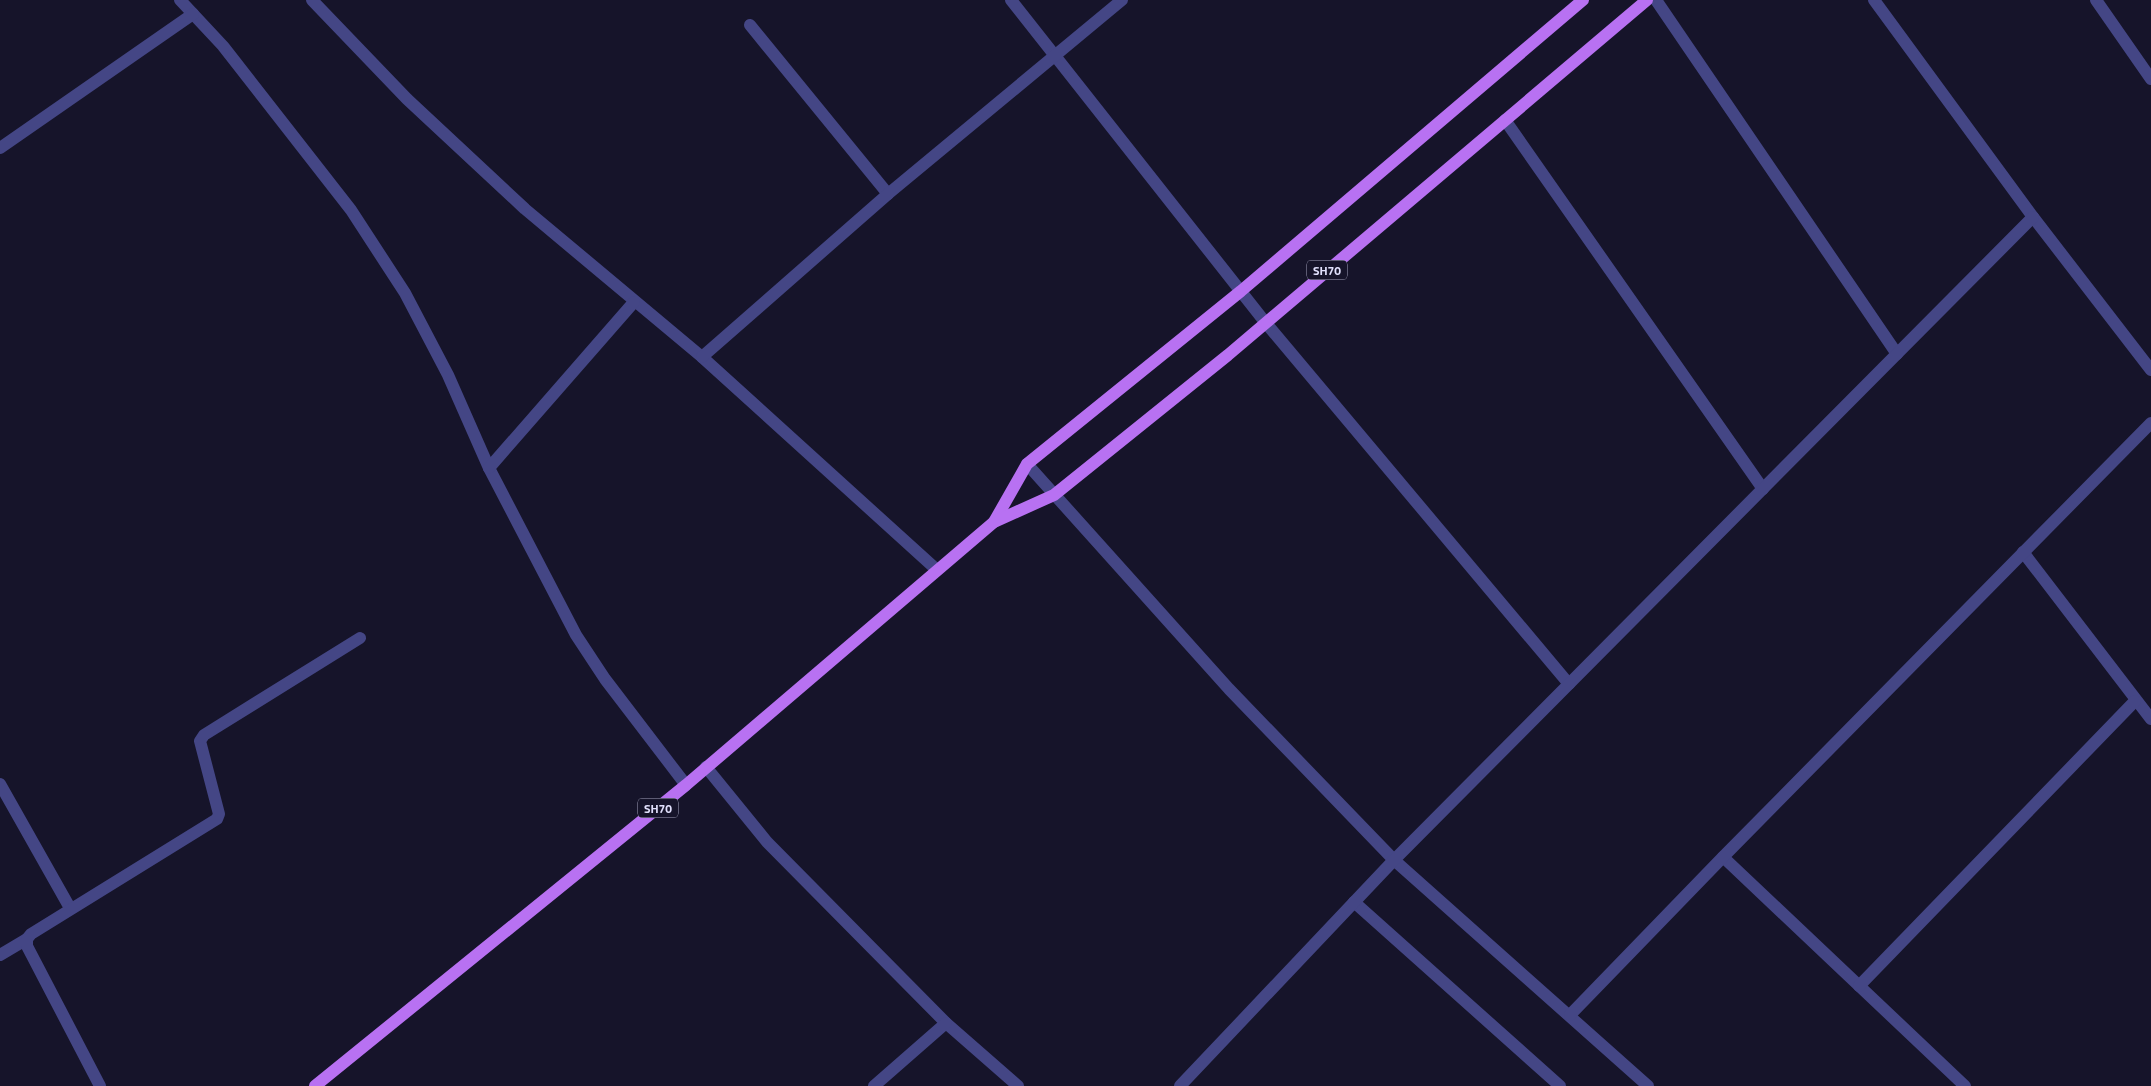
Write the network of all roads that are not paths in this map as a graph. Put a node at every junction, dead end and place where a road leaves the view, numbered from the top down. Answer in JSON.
{"nodes":[{"id":1,"x":180,"y":0,"type":"edge"},
{"id":2,"x":312,"y":0,"type":"edge"},
{"id":3,"x":1011,"y":0,"type":"edge"},
{"id":4,"x":1122,"y":0,"type":"edge"},
{"id":5,"x":1583,"y":0,"type":"edge"},
{"id":6,"x":1647,"y":0,"type":"edge"},
{"id":7,"x":1656,"y":0,"type":"edge"},
{"id":8,"x":1874,"y":0,"type":"edge"},
{"id":9,"x":2096,"y":0,"type":"edge"},
{"id":10,"x":193,"y":14,"type":"junction"},
{"id":11,"x":750,"y":25,"type":"dead end"},
{"id":12,"x":1055,"y":54,"type":"junction"},
{"id":13,"x":2151,"y":79,"type":"edge"},
{"id":14,"x":1505,"y":120,"type":"junction"},
{"id":15,"x":0,"y":148,"type":"edge"},
{"id":16,"x":888,"y":194,"type":"junction"},
{"id":17,"x":2033,"y":217,"type":"junction"},
{"id":18,"x":1241,"y":291,"type":"junction"},
{"id":19,"x":634,"y":302,"type":"junction"},
{"id":20,"x":1265,"y":322,"type":"junction"},
{"id":21,"x":1897,"y":354,"type":"junction"},
{"id":22,"x":702,"y":356,"type":"junction"},
{"id":23,"x":2151,"y":370,"type":"edge"},
{"id":24,"x":2151,"y":423,"type":"edge"},
{"id":25,"x":1027,"y":464,"type":"junction"},
{"id":26,"x":488,"y":468,"type":"junction"},
{"id":27,"x":1763,"y":489,"type":"junction"},
{"id":28,"x":1054,"y":495,"type":"junction"},
{"id":29,"x":994,"y":522,"type":"junction"},
{"id":30,"x":2023,"y":552,"type":"junction"},
{"id":31,"x":937,"y":570,"type":"junction"},
{"id":32,"x":360,"y":638,"type":"dead end"},
{"id":33,"x":1568,"y":684,"type":"junction"},
{"id":34,"x":2135,"y":701,"type":"junction"},
{"id":35,"x":2151,"y":719,"type":"edge"},
{"id":36,"x":706,"y":768,"type":"junction"},
{"id":37,"x":0,"y":784,"type":"edge"},
{"id":38,"x":686,"y":784,"type":"junction"},
{"id":39,"x":1723,"y":857,"type":"junction"},
{"id":40,"x":1394,"y":860,"type":"junction"},
{"id":41,"x":1354,"y":902,"type":"junction"},
{"id":42,"x":70,"y":908,"type":"junction"},
{"id":43,"x":27,"y":939,"type":"junction"},
{"id":44,"x":0,"y":955,"type":"edge"},
{"id":45,"x":1859,"y":986,"type":"junction"},
{"id":46,"x":1570,"y":1015,"type":"junction"},
{"id":47,"x":946,"y":1023,"type":"junction"},
{"id":48,"x":100,"y":1086,"type":"edge"},
{"id":49,"x":316,"y":1086,"type":"edge"},
{"id":50,"x":874,"y":1086,"type":"edge"},
{"id":51,"x":1018,"y":1086,"type":"edge"},
{"id":52,"x":1180,"y":1086,"type":"edge"},
{"id":53,"x":1560,"y":1086,"type":"edge"},
{"id":54,"x":1648,"y":1086,"type":"edge"},
{"id":55,"x":1964,"y":1086,"type":"edge"}],
"edges":[{"from":1,"to":10,"type":"street"},
{"from":2,"to":19,"type":"street"},
{"from":3,"to":12,"type":"street"},
{"from":4,"to":12,"type":"street"},
{"from":5,"to":18,"type":"main road","number":"SH70"},
{"from":6,"to":14,"type":"main road","number":"SH70"},
{"from":7,"to":21,"type":"street"},
{"from":8,"to":17,"type":"street"},
{"from":9,"to":13,"type":"street"},
{"from":10,"to":15,"type":"street"},
{"from":10,"to":26,"type":"street"},
{"from":11,"to":16,"type":"street"},
{"from":12,"to":16,"type":"street"},
{"from":12,"to":18,"type":"street"},
{"from":14,"to":20,"type":"main road","number":"SH70"},
{"from":14,"to":27,"type":"street"},
{"from":16,"to":22,"type":"street"},
{"from":17,"to":21,"type":"street"},
{"from":17,"to":23,"type":"street"},
{"from":18,"to":20,"type":"street"},
{"from":18,"to":25,"type":"main road","number":"SH70"},
{"from":19,"to":22,"type":"street"},
{"from":19,"to":26,"type":"street"},
{"from":20,"to":28,"type":"main road","number":"SH70"},
{"from":20,"to":33,"type":"street"},
{"from":21,"to":27,"type":"street"},
{"from":22,"to":31,"type":"street"},
{"from":24,"to":30,"type":"street"},
{"from":25,"to":28,"type":"street"},
{"from":25,"to":29,"type":"main road","number":"SH70"},
{"from":26,"to":38,"type":"street"},
{"from":27,"to":33,"type":"street"},
{"from":28,"to":29,"type":"main road","number":"SH70"},
{"from":28,"to":40,"type":"street"},
{"from":29,"to":31,"type":"main road","number":"SH70"},
{"from":30,"to":34,"type":"street"},
{"from":30,"to":39,"type":"street"},
{"from":31,"to":36,"type":"main road","number":"SH70"},
{"from":32,"to":42,"type":"street"},
{"from":33,"to":40,"type":"street"},
{"from":34,"to":35,"type":"street"},
{"from":34,"to":45,"type":"street"},
{"from":36,"to":38,"type":"main road","number":"SH70"},
{"from":36,"to":47,"type":"street"},
{"from":37,"to":42,"type":"street"},
{"from":38,"to":49,"type":"main road","number":"SH70"},
{"from":39,"to":45,"type":"street"},
{"from":39,"to":46,"type":"street"},
{"from":40,"to":41,"type":"street"},
{"from":40,"to":46,"type":"street"},
{"from":41,"to":52,"type":"street"},
{"from":41,"to":53,"type":"street"},
{"from":42,"to":43,"type":"street"},
{"from":43,"to":44,"type":"street"},
{"from":43,"to":48,"type":"street"},
{"from":45,"to":55,"type":"street"},
{"from":46,"to":54,"type":"street"},
{"from":47,"to":50,"type":"street"},
{"from":47,"to":51,"type":"street"}]}
